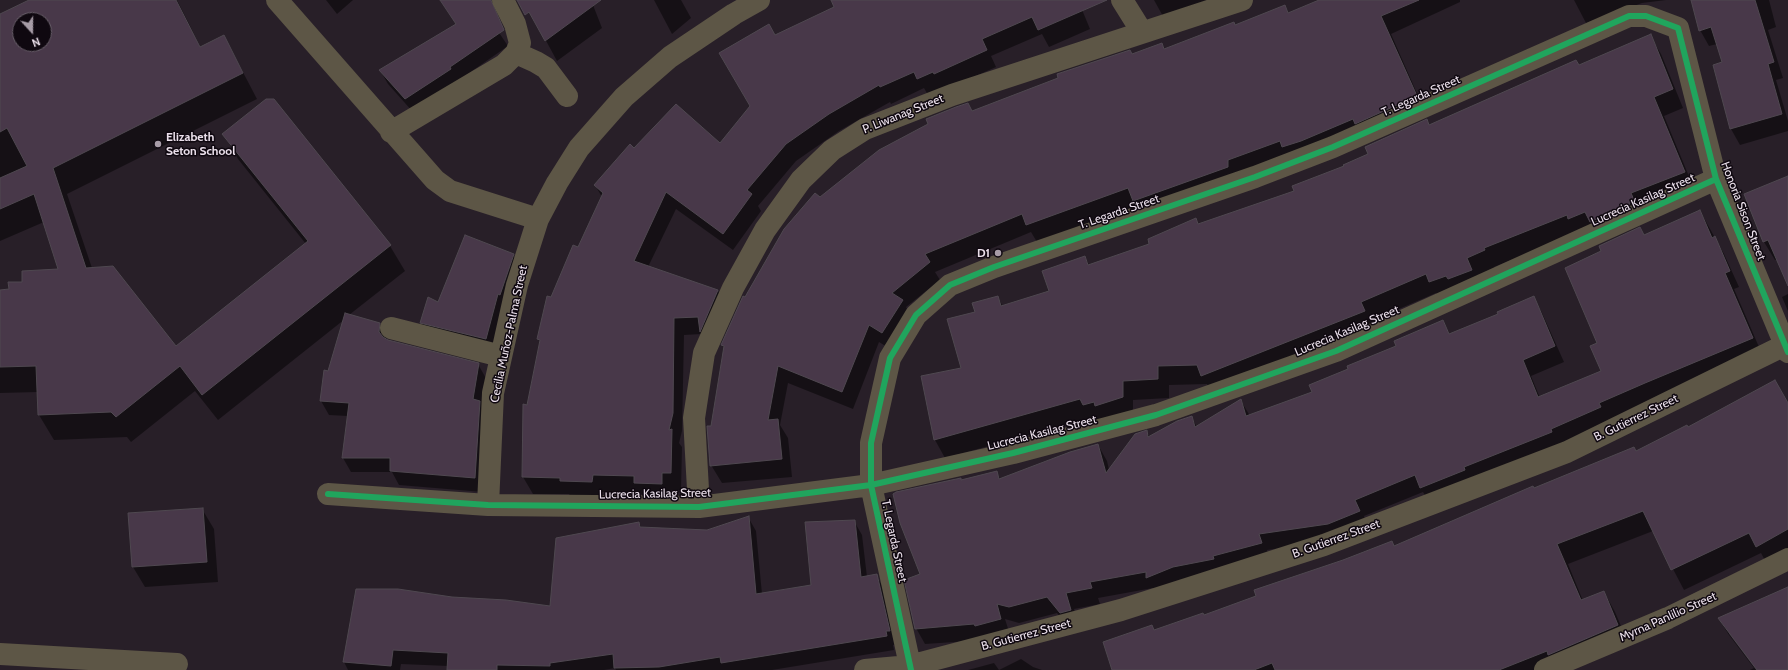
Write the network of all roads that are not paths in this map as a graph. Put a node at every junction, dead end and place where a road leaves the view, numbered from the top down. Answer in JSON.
{"nodes":[{"id":1,"x":277,"y":0,"type":"edge"},
{"id":2,"x":502,"y":0,"type":"edge"},
{"id":3,"x":759,"y":0,"type":"edge"},
{"id":4,"x":1122,"y":0,"type":"edge"},
{"id":5,"x":1242,"y":0,"type":"edge"},
{"id":6,"x":1678,"y":28,"type":"joint"},
{"id":7,"x":1142,"y":32,"type":"junction"},
{"id":8,"x":516,"y":54,"type":"junction"},
{"id":9,"x":567,"y":96,"type":"dead end"},
{"id":10,"x":391,"y":132,"type":"junction"},
{"id":11,"x":1716,"y":179,"type":"junction"},
{"id":12,"x":538,"y":219,"type":"junction"},
{"id":13,"x":391,"y":328,"type":"dead end"},
{"id":14,"x":1786,"y":348,"type":"edge"},
{"id":15,"x":501,"y":356,"type":"junction"},
{"id":16,"x":871,"y":485,"type":"junction"},
{"id":17,"x":328,"y":494,"type":"dead end"},
{"id":18,"x":488,"y":505,"type":"junction"},
{"id":19,"x":699,"y":507,"type":"junction"},
{"id":20,"x":1788,"y":559,"type":"edge"},
{"id":21,"x":0,"y":654,"type":"edge"},
{"id":22,"x":177,"y":664,"type":"dead end"},
{"id":23,"x":911,"y":668,"type":"edge"},
{"id":24,"x":865,"y":670,"type":"edge"},
{"id":25,"x":1545,"y":670,"type":"edge"}],
"edges":[{"from":1,"to":10,"type":"street"},
{"from":2,"to":8,"type":"street"},
{"from":3,"to":12,"type":"street","name":"Cecilia Muñoz-Palma Street"},
{"from":4,"to":7,"type":"street"},
{"from":5,"to":7,"type":"street","name":"P. Liwanag Street"},
{"from":6,"to":11,"type":"street","name":"Honoria Sison Street"},
{"from":6,"to":16,"type":"street","name":"T. Legarda Street"},
{"from":7,"to":19,"type":"street","name":"P. Liwanag Street"},
{"from":8,"to":9,"type":"street"},
{"from":8,"to":10,"type":"street"},
{"from":10,"to":12,"type":"street"},
{"from":11,"to":14,"type":"street","name":"Honoria Sison Street"},
{"from":11,"to":16,"type":"street","name":"Lucrecia Kasilag Street"},
{"from":12,"to":15,"type":"street","name":"Cecilia Muñoz-Palma Street"},
{"from":13,"to":15,"type":"street"},
{"from":14,"to":23,"type":"street","name":"B. Gutierrez Street"},
{"from":15,"to":18,"type":"street","name":"Cecilia Muñoz-Palma Street"},
{"from":16,"to":19,"type":"street","name":"Lucrecia Kasilag Street"},
{"from":16,"to":23,"type":"street","name":"T. Legarda Street"},
{"from":17,"to":18,"type":"street","name":"Lucrecia Kasilag Street"},
{"from":18,"to":19,"type":"street","name":"Lucrecia Kasilag Street"},
{"from":20,"to":25,"type":"street","name":"Myrna Panlilio Street"},
{"from":21,"to":22,"type":"street"},
{"from":23,"to":24,"type":"street","name":"B. Gutierrez Street"}]}
